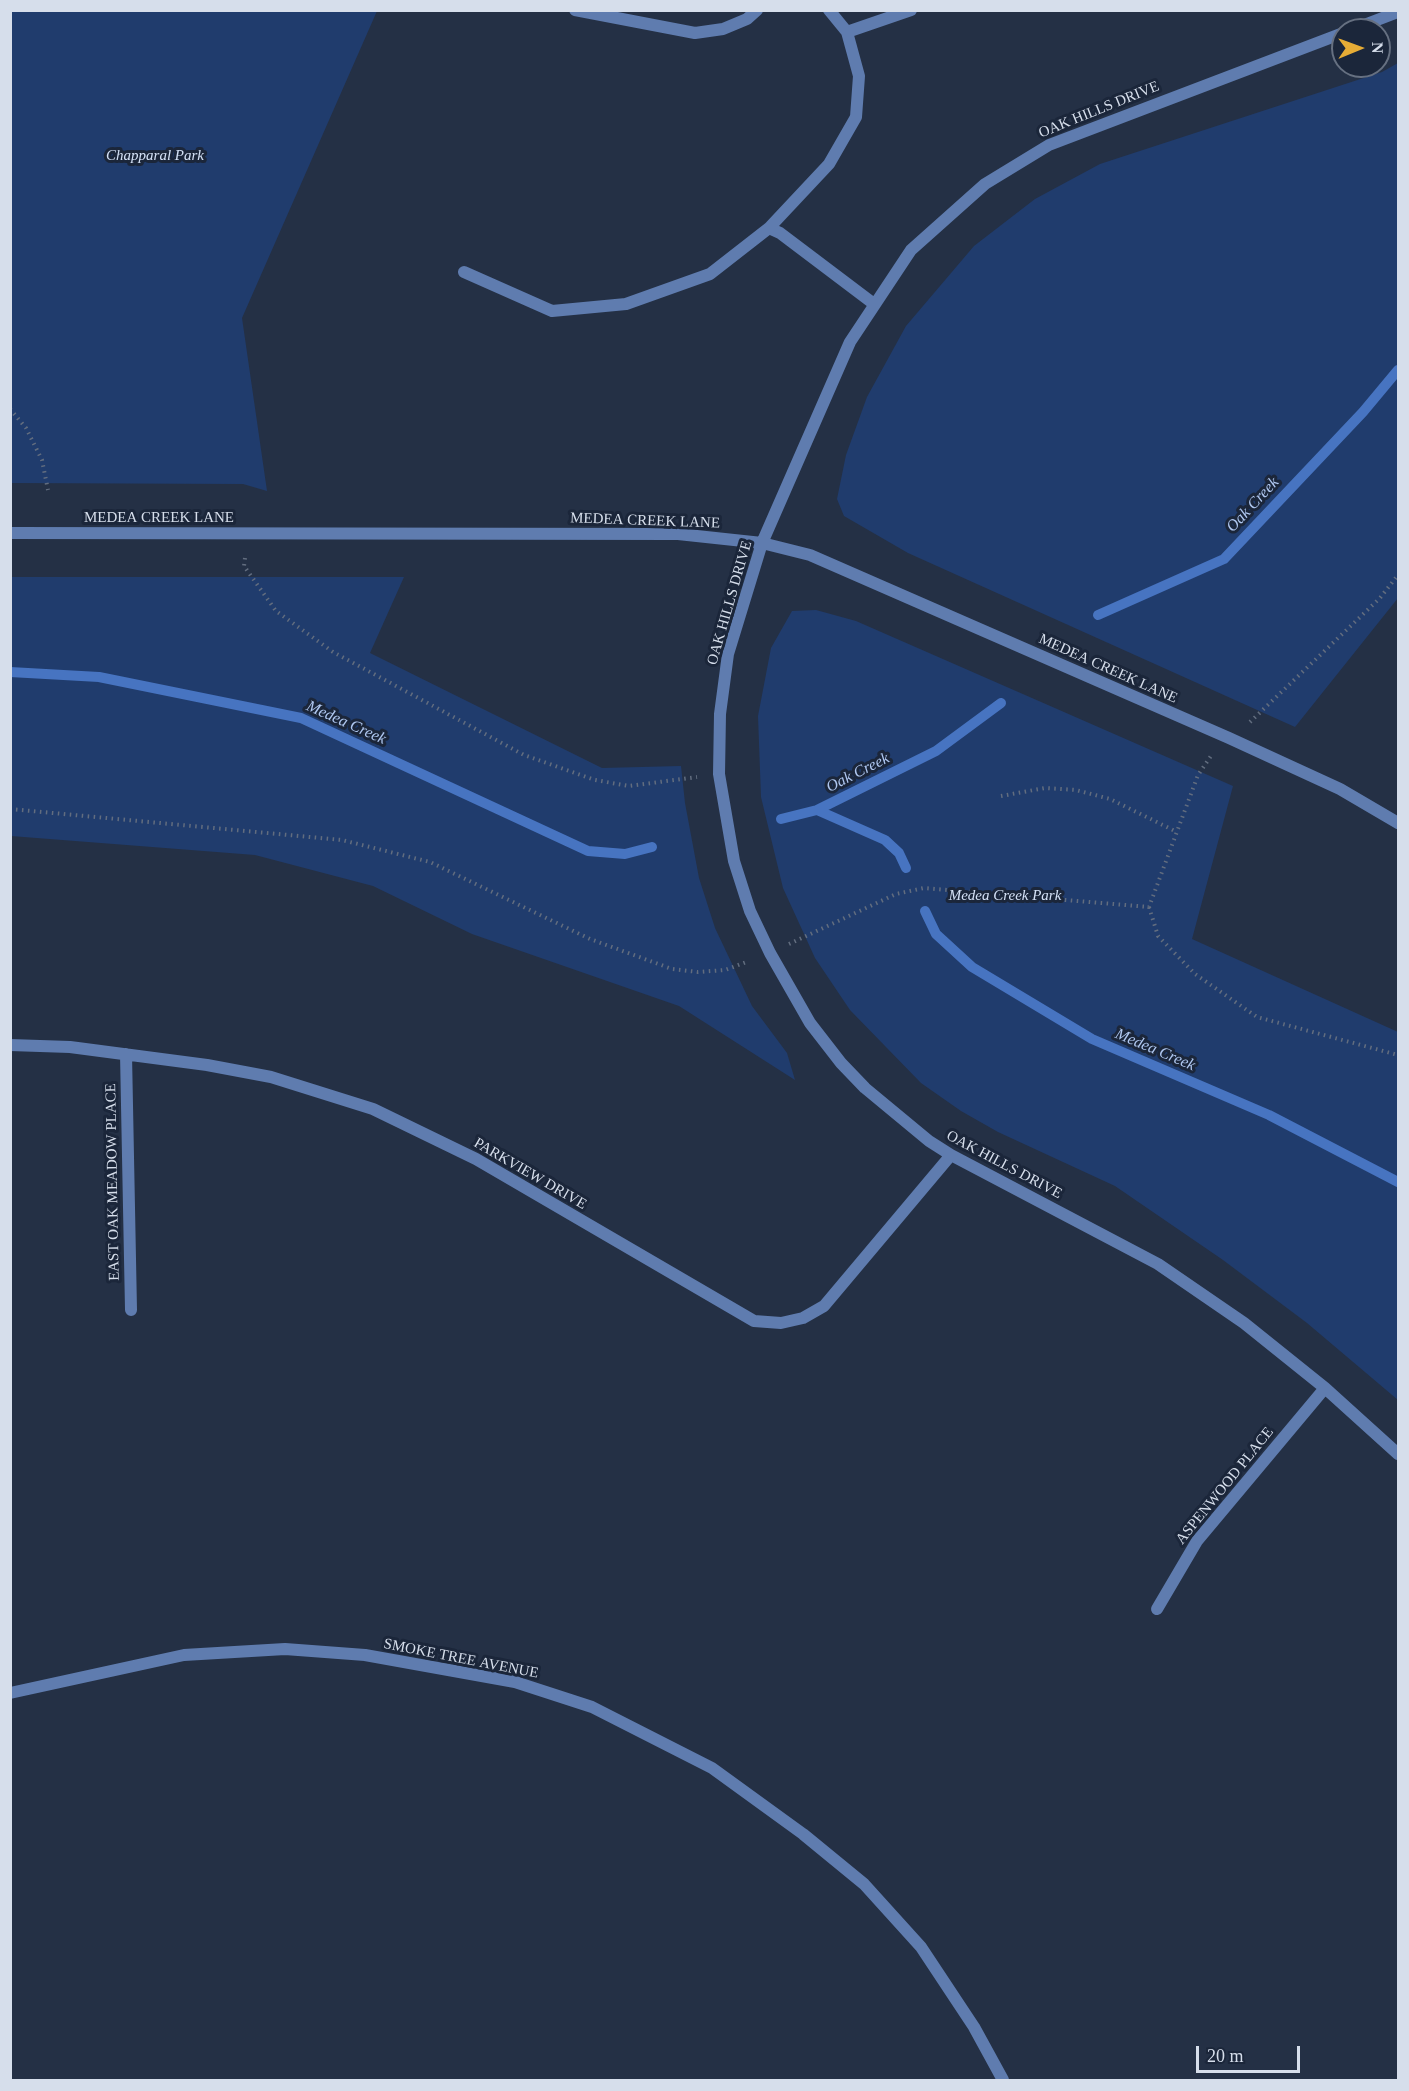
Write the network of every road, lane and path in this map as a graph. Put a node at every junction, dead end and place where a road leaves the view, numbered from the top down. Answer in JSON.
{"nodes":[{"id":1,"x":575,"y":10,"type":"edge"},
{"id":2,"x":757,"y":10,"type":"edge"},
{"id":3,"x":829,"y":10,"type":"edge"},
{"id":4,"x":912,"y":10,"type":"edge"},
{"id":5,"x":1398,"y":12,"type":"edge"},
{"id":6,"x":1382,"y":18,"type":"edge"},
{"id":7,"x":847,"y":32,"type":"junction"},
{"id":8,"x":1331,"y":38,"type":"edge"},
{"id":9,"x":769,"y":228,"type":"junction"},
{"id":10,"x":464,"y":272,"type":"dead end"},
{"id":11,"x":874,"y":304,"type":"junction"},
{"id":12,"x":10,"y":409,"type":"edge"},
{"id":13,"x":48,"y":490,"type":"dead end"},
{"id":14,"x":10,"y":533,"type":"edge"},
{"id":15,"x":249,"y":533,"type":"junction"},
{"id":16,"x":762,"y":543,"type":"junction"},
{"id":17,"x":1398,"y":575,"type":"edge"},
{"id":18,"x":1253,"y":720,"type":"dead end"},
{"id":19,"x":1207,"y":760,"type":"dead end"},
{"id":20,"x":719,"y":774,"type":"junction"},
{"id":21,"x":1000,"y":796,"type":"dead end"},
{"id":22,"x":10,"y":809,"type":"edge"},
{"id":23,"x":1398,"y":823,"type":"edge"},
{"id":24,"x":1177,"y":832,"type":"junction"},
{"id":25,"x":1149,"y":907,"type":"junction"},
{"id":26,"x":799,"y":940,"type":"dead end"},
{"id":27,"x":742,"y":963,"type":"dead end"},
{"id":28,"x":10,"y":1045,"type":"edge"},
{"id":29,"x":126,"y":1054,"type":"junction"},
{"id":30,"x":1398,"y":1055,"type":"edge"},
{"id":31,"x":951,"y":1155,"type":"junction"},
{"id":32,"x":131,"y":1310,"type":"dead end"},
{"id":33,"x":1325,"y":1388,"type":"junction"},
{"id":34,"x":1398,"y":1454,"type":"edge"},
{"id":35,"x":1157,"y":1609,"type":"dead end"},
{"id":36,"x":10,"y":1693,"type":"edge"},
{"id":37,"x":1003,"y":2080,"type":"edge"}],
"edges":[{"from":1,"to":2,"type":"street"},
{"from":3,"to":7,"type":"street"},
{"from":4,"to":7,"type":"street"},
{"from":5,"to":6,"type":"street"},
{"from":7,"to":9,"type":"street"},
{"from":8,"to":11,"type":"street","name":"OAK HILLS DRIVE"},
{"from":9,"to":10,"type":"street"},
{"from":9,"to":11,"type":"street"},
{"from":11,"to":16,"type":"street","name":"OAK HILLS DRIVE"},
{"from":12,"to":13,"type":"path"},
{"from":14,"to":15,"type":"street","name":"MEDEA CREEK LANE"},
{"from":15,"to":16,"type":"street","name":"MEDEA CREEK LANE"},
{"from":15,"to":20,"type":"path"},
{"from":16,"to":20,"type":"street","name":"OAK HILLS DRIVE"},
{"from":16,"to":23,"type":"street","name":"MEDEA CREEK LANE"},
{"from":17,"to":18,"type":"path"},
{"from":19,"to":24,"type":"path"},
{"from":20,"to":31,"type":"street","name":"OAK HILLS DRIVE"},
{"from":21,"to":24,"type":"path"},
{"from":22,"to":27,"type":"path"},
{"from":24,"to":25,"type":"path"},
{"from":25,"to":26,"type":"path"},
{"from":25,"to":30,"type":"path"},
{"from":28,"to":29,"type":"street","name":"PARKVIEW DRIVE"},
{"from":29,"to":31,"type":"street","name":"PARKVIEW DRIVE"},
{"from":29,"to":32,"type":"street","name":"EAST OAK MEADOW PLACE"},
{"from":31,"to":33,"type":"street","name":"OAK HILLS DRIVE"},
{"from":33,"to":34,"type":"street","name":"OAK HILLS DRIVE"},
{"from":33,"to":35,"type":"street","name":"ASPENWOOD PLACE"},
{"from":36,"to":37,"type":"street","name":"SMOKE TREE AVENUE"}]}
